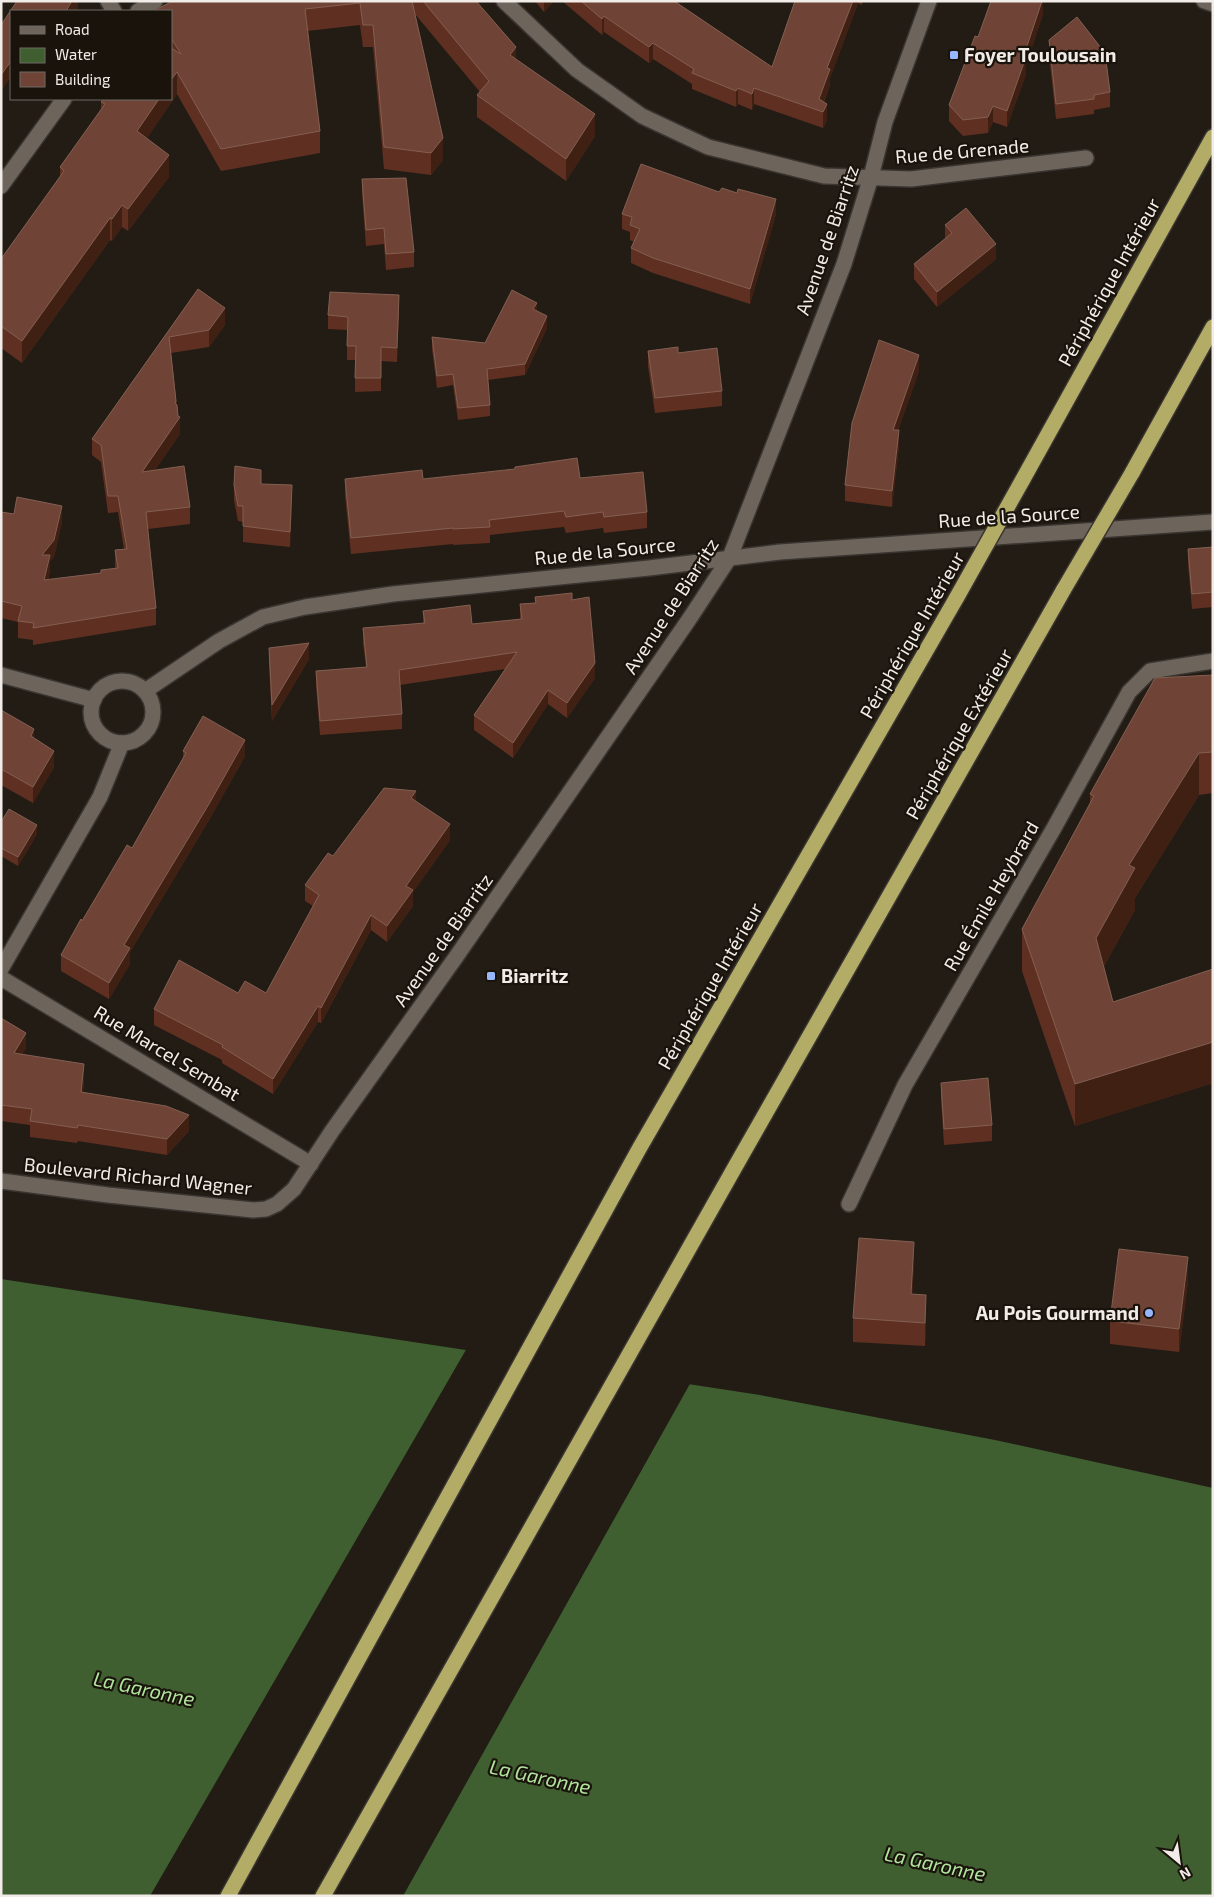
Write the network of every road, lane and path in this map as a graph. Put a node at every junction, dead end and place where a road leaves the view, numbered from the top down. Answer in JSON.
{"nodes":[{"id":1,"x":155,"y":1,"type":"edge"},
{"id":2,"x":504,"y":1,"type":"edge"},
{"id":3,"x":929,"y":1,"type":"edge"},
{"id":4,"x":1204,"y":1,"type":"edge"},
{"id":5,"x":1213,"y":4,"type":"edge"},
{"id":6,"x":140,"y":10,"type":"edge"},
{"id":7,"x":63,"y":100,"type":"edge"},
{"id":8,"x":1213,"y":137,"type":"edge"},
{"id":9,"x":1086,"y":158,"type":"dead end"},
{"id":10,"x":871,"y":177,"type":"junction"},
{"id":11,"x":1,"y":186,"type":"edge"},
{"id":12,"x":1213,"y":327,"type":"edge"},
{"id":13,"x":1213,"y":522,"type":"edge"},
{"id":14,"x":730,"y":557,"type":"junction"},
{"id":15,"x":1213,"y":661,"type":"edge"},
{"id":16,"x":1,"y":675,"type":"edge"},
{"id":17,"x":144,"y":691,"type":"junction"},
{"id":18,"x":94,"y":700,"type":"junction"},
{"id":19,"x":122,"y":743,"type":"junction"},
{"id":20,"x":1,"y":969,"type":"edge"},
{"id":21,"x":1,"y":978,"type":"edge"},
{"id":22,"x":311,"y":1164,"type":"junction"},
{"id":23,"x":1,"y":1180,"type":"edge"},
{"id":24,"x":849,"y":1204,"type":"dead end"},
{"id":25,"x":228,"y":1896,"type":"edge"},
{"id":26,"x":323,"y":1896,"type":"edge"}],
"edges":[{"from":1,"to":6,"type":"street"},
{"from":2,"to":10,"type":"street","name":"Rue de Grenade"},
{"from":3,"to":10,"type":"street","name":"Avenue de Biarritz"},
{"from":4,"to":5,"type":"street"},
{"from":7,"to":11,"type":"street"},
{"from":8,"to":25,"type":"highway","name":"Périphérique Intérieur","bridge":true},
{"from":9,"to":10,"type":"street","name":"Rue de Grenade"},
{"from":10,"to":14,"type":"street","name":"Avenue de Biarritz"},
{"from":12,"to":26,"type":"highway","name":"Périphérique Extérieur","bridge":true},
{"from":13,"to":14,"type":"street","name":"Rue de la Source"},
{"from":14,"to":17,"type":"street","name":"Rue de la Source"},
{"from":14,"to":22,"type":"street","name":"Avenue de Biarritz"},
{"from":15,"to":24,"type":"street","name":"Rue Émile Heybrard"},
{"from":16,"to":18,"type":"street"},
{"from":17,"to":18,"type":"street"},
{"from":17,"to":19,"type":"street"},
{"from":18,"to":19,"type":"street"},
{"from":19,"to":20,"type":"street"},
{"from":21,"to":22,"type":"street","name":"Rue Marcel Sembat"},
{"from":22,"to":23,"type":"street","name":"Boulevard Richard Wagner"}]}
